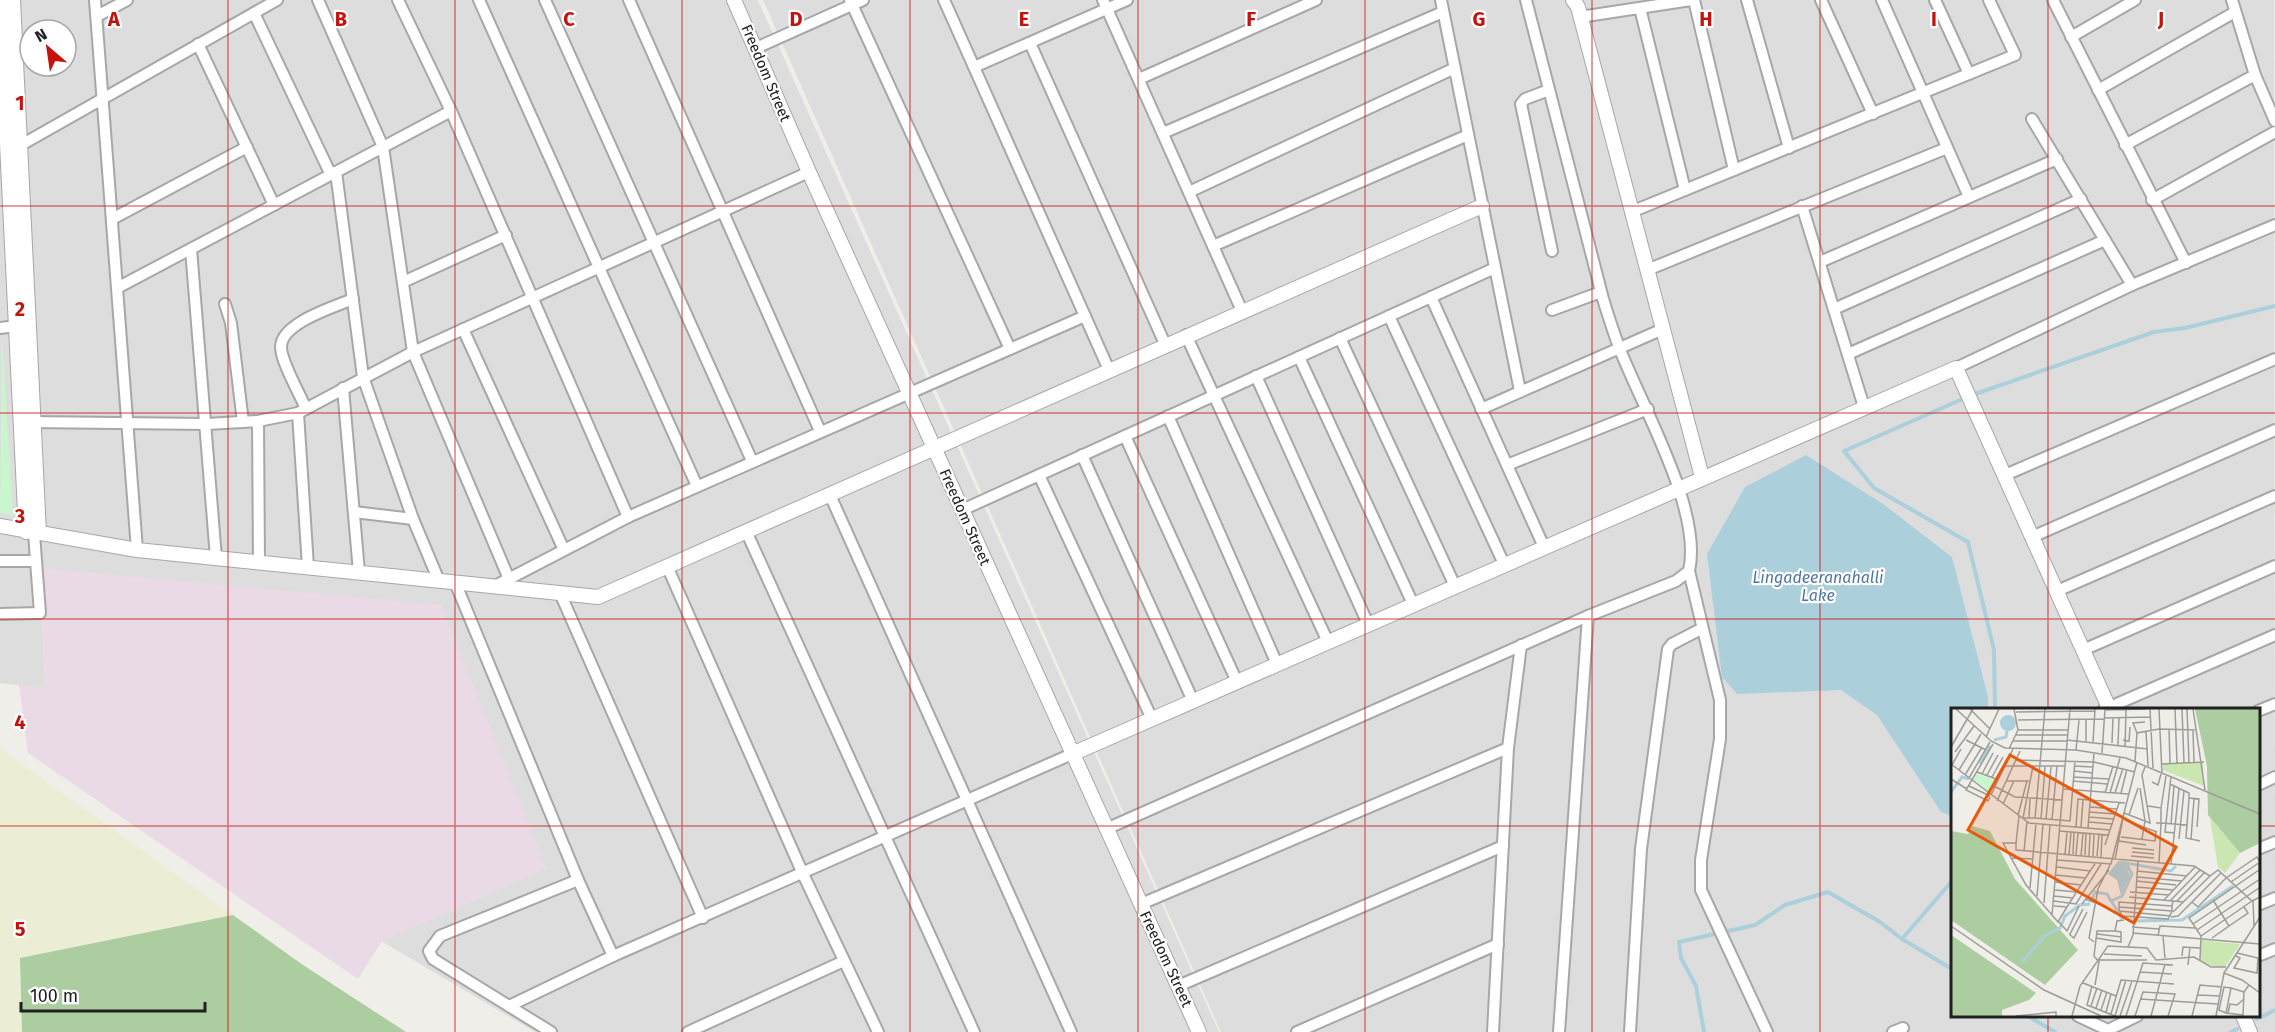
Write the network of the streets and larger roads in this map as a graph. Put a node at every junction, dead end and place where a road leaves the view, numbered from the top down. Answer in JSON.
{"nodes":[{"id":1,"x":0,"y":0,"type":"edge"},
{"id":2,"x":14,"y":0,"type":"edge"},
{"id":3,"x":95,"y":0,"type":"edge"},
{"id":4,"x":127,"y":0,"type":"edge"},
{"id":5,"x":277,"y":0,"type":"edge"},
{"id":6,"x":318,"y":0,"type":"edge"},
{"id":7,"x":398,"y":0,"type":"edge"},
{"id":8,"x":479,"y":0,"type":"edge"},
{"id":9,"x":545,"y":0,"type":"edge"},
{"id":10,"x":629,"y":0,"type":"edge"},
{"id":11,"x":734,"y":0,"type":"edge"},
{"id":12,"x":864,"y":0,"type":"edge"},
{"id":13,"x":944,"y":0,"type":"edge"},
{"id":14,"x":1127,"y":0,"type":"edge"},
{"id":15,"x":1316,"y":0,"type":"edge"},
{"id":16,"x":1441,"y":0,"type":"edge"},
{"id":17,"x":1526,"y":0,"type":"edge"},
{"id":18,"x":1573,"y":0,"type":"edge"},
{"id":19,"x":1693,"y":0,"type":"edge"},
{"id":20,"x":1747,"y":0,"type":"edge"},
{"id":21,"x":1821,"y":0,"type":"edge"},
{"id":22,"x":1882,"y":0,"type":"edge"},
{"id":23,"x":1935,"y":0,"type":"edge"},
{"id":24,"x":1989,"y":0,"type":"edge"},
{"id":25,"x":2053,"y":0,"type":"edge"},
{"id":26,"x":2135,"y":0,"type":"edge"},
{"id":27,"x":2232,"y":0,"type":"edge"},
{"id":28,"x":851,"y":2,"type":"edge"},
{"id":29,"x":1105,"y":4,"type":"edge"},
{"id":30,"x":1640,"y":8,"type":"junction"},
{"id":31,"x":1443,"y":12,"type":"junction"},
{"id":32,"x":2235,"y":12,"type":"junction"},
{"id":33,"x":254,"y":13,"type":"junction"},
{"id":34,"x":97,"y":16,"type":"junction"},
{"id":35,"x":1580,"y":16,"type":"junction"},
{"id":36,"x":2071,"y":38,"type":"junction"},
{"id":37,"x":1030,"y":43,"type":"junction"},
{"id":38,"x":198,"y":44,"type":"junction"},
{"id":39,"x":756,"y":48,"type":"junction"},
{"id":40,"x":7,"y":65,"type":"edge"},
{"id":41,"x":974,"y":67,"type":"junction"},
{"id":42,"x":1455,"y":68,"type":"junction"},
{"id":43,"x":1969,"y":74,"type":"junction"},
{"id":44,"x":2255,"y":75,"type":"junction"},
{"id":45,"x":1138,"y":79,"type":"junction"},
{"id":46,"x":1549,"y":90,"type":"junction"},
{"id":47,"x":2098,"y":90,"type":"junction"},
{"id":48,"x":1924,"y":93,"type":"junction"},
{"id":49,"x":103,"y":98,"type":"junction"},
{"id":50,"x":451,"y":111,"type":"junction"},
{"id":51,"x":1873,"y":114,"type":"junction"},
{"id":52,"x":2032,"y":119,"type":"dead end"},
{"id":53,"x":2275,"y":121,"type":"edge"},
{"id":54,"x":2275,"y":132,"type":"edge"},
{"id":55,"x":1163,"y":133,"type":"junction"},
{"id":56,"x":1468,"y":135,"type":"junction"},
{"id":57,"x":2125,"y":145,"type":"junction"},
{"id":58,"x":21,"y":146,"type":"junction"},
{"id":59,"x":247,"y":147,"type":"junction"},
{"id":60,"x":383,"y":147,"type":"junction"},
{"id":61,"x":1789,"y":148,"type":"junction"},
{"id":62,"x":1947,"y":148,"type":"junction"},
{"id":63,"x":8,"y":153,"type":"junction"},
{"id":64,"x":2056,"y":159,"type":"junction"},
{"id":65,"x":1734,"y":170,"type":"junction"},
{"id":66,"x":808,"y":172,"type":"junction"},
{"id":67,"x":334,"y":174,"type":"junction"},
{"id":68,"x":1685,"y":190,"type":"junction"},
{"id":69,"x":1189,"y":192,"type":"junction"},
{"id":70,"x":1969,"y":197,"type":"junction"},
{"id":71,"x":2080,"y":199,"type":"junction"},
{"id":72,"x":2152,"y":200,"type":"junction"},
{"id":73,"x":274,"y":205,"type":"junction"},
{"id":74,"x":1482,"y":206,"type":"junction"},
{"id":75,"x":1803,"y":206,"type":"junction"},
{"id":76,"x":723,"y":210,"type":"junction"},
{"id":77,"x":1631,"y":212,"type":"junction"},
{"id":78,"x":112,"y":219,"type":"junction"},
{"id":79,"x":2275,"y":225,"type":"edge"},
{"id":80,"x":506,"y":235,"type":"junction"},
{"id":81,"x":2105,"y":240,"type":"junction"},
{"id":82,"x":652,"y":243,"type":"junction"},
{"id":83,"x":1213,"y":246,"type":"junction"},
{"id":84,"x":191,"y":249,"type":"junction"},
{"id":85,"x":1552,"y":250,"type":"dead end"},
{"id":86,"x":1820,"y":262,"type":"junction"},
{"id":87,"x":2186,"y":264,"type":"junction"},
{"id":88,"x":599,"y":265,"type":"junction"},
{"id":89,"x":1495,"y":268,"type":"junction"},
{"id":90,"x":1647,"y":270,"type":"junction"},
{"id":91,"x":403,"y":282,"type":"junction"},
{"id":92,"x":2132,"y":285,"type":"junction"},
{"id":93,"x":117,"y":288,"type":"junction"},
{"id":94,"x":1601,"y":292,"type":"junction"},
{"id":95,"x":533,"y":297,"type":"junction"},
{"id":96,"x":1431,"y":297,"type":"junction"},
{"id":97,"x":353,"y":299,"type":"junction"},
{"id":98,"x":225,"y":304,"type":"dead end"},
{"id":99,"x":1834,"y":309,"type":"junction"},
{"id":100,"x":1242,"y":310,"type":"junction"},
{"id":101,"x":1552,"y":310,"type":"dead end"},
{"id":102,"x":1085,"y":316,"type":"junction"},
{"id":103,"x":1389,"y":316,"type":"junction"},
{"id":104,"x":22,"y":325,"type":"junction"},
{"id":105,"x":0,"y":328,"type":"edge"},
{"id":106,"x":463,"y":329,"type":"junction"},
{"id":107,"x":1663,"y":329,"type":"junction"},
{"id":108,"x":1186,"y":335,"type":"junction"},
{"id":109,"x":1340,"y":338,"type":"junction"},
{"id":110,"x":1165,"y":344,"type":"junction"},
{"id":111,"x":1619,"y":348,"type":"junction"},
{"id":112,"x":1010,"y":349,"type":"junction"},
{"id":113,"x":413,"y":352,"type":"junction"},
{"id":114,"x":1848,"y":354,"type":"junction"},
{"id":115,"x":1299,"y":357,"type":"junction"},
{"id":116,"x":2275,"y":359,"type":"edge"},
{"id":117,"x":1956,"y":368,"type":"junction"},
{"id":118,"x":1109,"y":370,"type":"junction"},
{"id":119,"x":1257,"y":376,"type":"junction"},
{"id":120,"x":363,"y":377,"type":"junction"},
{"id":121,"x":344,"y":388,"type":"junction"},
{"id":122,"x":1520,"y":391,"type":"junction"},
{"id":123,"x":909,"y":394,"type":"junction"},
{"id":124,"x":1215,"y":395,"type":"junction"},
{"id":125,"x":1864,"y":407,"type":"junction"},
{"id":126,"x":1481,"y":409,"type":"junction"},
{"id":127,"x":1647,"y":409,"type":"junction"},
{"id":128,"x":302,"y":411,"type":"junction"},
{"id":129,"x":1168,"y":416,"type":"junction"},
{"id":130,"x":258,"y":421,"type":"junction"},
{"id":131,"x":27,"y":422,"type":"junction"},
{"id":132,"x":127,"y":422,"type":"junction"},
{"id":133,"x":243,"y":422,"type":"junction"},
{"id":134,"x":207,"y":424,"type":"junction"},
{"id":135,"x":2275,"y":430,"type":"edge"},
{"id":136,"x":820,"y":431,"type":"junction"},
{"id":137,"x":1125,"y":436,"type":"junction"},
{"id":138,"x":934,"y":448,"type":"junction"},
{"id":139,"x":1082,"y":455,"type":"junction"},
{"id":140,"x":752,"y":461,"type":"junction"},
{"id":141,"x":1507,"y":465,"type":"junction"},
{"id":142,"x":1039,"y":475,"type":"junction"},
{"id":143,"x":2005,"y":475,"type":"junction"},
{"id":144,"x":1702,"y":477,"type":"junction"},
{"id":145,"x":697,"y":486,"type":"junction"},
{"id":146,"x":1678,"y":488,"type":"junction"},
{"id":147,"x":830,"y":495,"type":"junction"},
{"id":148,"x":2275,"y":496,"type":"edge"},
{"id":149,"x":962,"y":510,"type":"junction"},
{"id":150,"x":354,"y":512,"type":"junction"},
{"id":151,"x":628,"y":517,"type":"junction"},
{"id":152,"x":414,"y":519,"type":"junction"},
{"id":153,"x":0,"y":526,"type":"edge"},
{"id":154,"x":746,"y":531,"type":"junction"},
{"id":155,"x":33,"y":533,"type":"junction"},
{"id":156,"x":2032,"y":537,"type":"junction"},
{"id":157,"x":1544,"y":547,"type":"junction"},
{"id":158,"x":137,"y":550,"type":"junction"},
{"id":159,"x":564,"y":550,"type":"junction"},
{"id":160,"x":216,"y":558,"type":"junction"},
{"id":161,"x":0,"y":561,"type":"edge"},
{"id":162,"x":36,"y":561,"type":"junction"},
{"id":163,"x":259,"y":562,"type":"junction"},
{"id":164,"x":1504,"y":564,"type":"junction"},
{"id":165,"x":667,"y":566,"type":"junction"},
{"id":166,"x":2275,"y":566,"type":"edge"},
{"id":167,"x":308,"y":567,"type":"junction"},
{"id":168,"x":1689,"y":571,"type":"junction"},
{"id":169,"x":359,"y":572,"type":"junction"},
{"id":170,"x":508,"y":579,"type":"junction"},
{"id":171,"x":439,"y":580,"type":"junction"},
{"id":172,"x":455,"y":582,"type":"junction"},
{"id":173,"x":495,"y":586,"type":"junction"},
{"id":174,"x":1455,"y":586,"type":"junction"},
{"id":175,"x":2057,"y":591,"type":"junction"},
{"id":176,"x":560,"y":593,"type":"junction"},
{"id":177,"x":1413,"y":604,"type":"junction"},
{"id":178,"x":0,"y":614,"type":"edge"},
{"id":179,"x":1588,"y":616,"type":"junction"},
{"id":180,"x":1368,"y":624,"type":"junction"},
{"id":181,"x":1701,"y":629,"type":"junction"},
{"id":182,"x":2275,"y":635,"type":"edge"},
{"id":183,"x":1328,"y":642,"type":"junction"},
{"id":184,"x":1521,"y":645,"type":"junction"},
{"id":185,"x":2083,"y":651,"type":"junction"},
{"id":186,"x":1277,"y":664,"type":"junction"},
{"id":187,"x":1237,"y":682,"type":"junction"},
{"id":188,"x":1193,"y":701,"type":"junction"},
{"id":189,"x":2275,"y":704,"type":"edge"},
{"id":190,"x":2107,"y":708,"type":"edge"},
{"id":191,"x":2109,"y":708,"type":"edge"},
{"id":192,"x":2260,"y":711,"type":"edge"},
{"id":193,"x":1152,"y":719,"type":"junction"},
{"id":194,"x":1508,"y":748,"type":"junction"},
{"id":195,"x":1072,"y":754,"type":"junction"},
{"id":196,"x":2275,"y":777,"type":"edge"},
{"id":197,"x":2260,"y":784,"type":"edge"},
{"id":198,"x":966,"y":802,"type":"junction"},
{"id":199,"x":1106,"y":829,"type":"junction"},
{"id":200,"x":886,"y":837,"type":"junction"},
{"id":201,"x":2275,"y":842,"type":"edge"},
{"id":202,"x":1503,"y":846,"type":"junction"},
{"id":203,"x":2260,"y":849,"type":"edge"},
{"id":204,"x":803,"y":874,"type":"junction"},
{"id":205,"x":578,"y":880,"type":"junction"},
{"id":206,"x":2275,"y":898,"type":"edge"},
{"id":207,"x":1141,"y":904,"type":"junction"},
{"id":208,"x":2260,"y":905,"type":"edge"},
{"id":209,"x":703,"y":918,"type":"junction"},
{"id":210,"x":1498,"y":944,"type":"junction"},
{"id":211,"x":2275,"y":949,"type":"edge"},
{"id":212,"x":613,"y":956,"type":"junction"},
{"id":213,"x":2260,"y":956,"type":"edge"},
{"id":214,"x":844,"y":961,"type":"junction"},
{"id":215,"x":1178,"y":986,"type":"junction"},
{"id":216,"x":509,"y":1006,"type":"junction"},
{"id":217,"x":2080,"y":1017,"type":"edge"},
{"id":218,"x":2135,"y":1017,"type":"edge"},
{"id":219,"x":2243,"y":1017,"type":"edge"},
{"id":220,"x":2109,"y":1031,"type":"edge"},
{"id":221,"x":551,"y":1032,"type":"edge"},
{"id":222,"x":688,"y":1032,"type":"edge"},
{"id":223,"x":877,"y":1032,"type":"edge"},
{"id":224,"x":975,"y":1032,"type":"edge"},
{"id":225,"x":1071,"y":1032,"type":"edge"},
{"id":226,"x":1200,"y":1032,"type":"edge"},
{"id":227,"x":1297,"y":1032,"type":"edge"},
{"id":228,"x":1493,"y":1032,"type":"edge"},
{"id":229,"x":1559,"y":1032,"type":"edge"},
{"id":230,"x":1630,"y":1032,"type":"edge"},
{"id":231,"x":1767,"y":1032,"type":"edge"},
{"id":232,"x":2250,"y":1032,"type":"edge"}],
"edges":[{"from":1,"to":40,"type":"street"},
{"from":2,"to":40,"type":"street"},
{"from":3,"to":34,"type":"street"},
{"from":4,"to":34,"type":"street"},
{"from":5,"to":33,"type":"street"},
{"from":6,"to":60,"type":"street"},
{"from":7,"to":50,"type":"street"},
{"from":8,"to":88,"type":"street"},
{"from":9,"to":82,"type":"street"},
{"from":10,"to":76,"type":"street"},
{"from":11,"to":39,"type":"street","name":"Freedom Street"},
{"from":12,"to":28,"type":"street"},
{"from":13,"to":41,"type":"street"},
{"from":14,"to":29,"type":"street"},
{"from":15,"to":45,"type":"street"},
{"from":16,"to":31,"type":"street"},
{"from":17,"to":46,"type":"street"},
{"from":18,"to":35,"type":"street"},
{"from":19,"to":30,"type":"street"},
{"from":19,"to":65,"type":"street"},
{"from":20,"to":61,"type":"street"},
{"from":21,"to":51,"type":"street"},
{"from":22,"to":48,"type":"street"},
{"from":23,"to":43,"type":"street"},
{"from":24,"to":43,"type":"street"},
{"from":25,"to":36,"type":"street"},
{"from":26,"to":36,"type":"street"},
{"from":27,"to":32,"type":"street"},
{"from":28,"to":39,"type":"street"},
{"from":28,"to":112,"type":"street"},
{"from":29,"to":37,"type":"street"},
{"from":29,"to":45,"type":"street"},
{"from":30,"to":35,"type":"street"},
{"from":30,"to":68,"type":"street"},
{"from":31,"to":42,"type":"street"},
{"from":31,"to":55,"type":"street"},
{"from":32,"to":44,"type":"street"},
{"from":32,"to":47,"type":"street"},
{"from":33,"to":38,"type":"street"},
{"from":33,"to":67,"type":"street"},
{"from":34,"to":49,"type":"street"},
{"from":35,"to":77,"type":"street"},
{"from":36,"to":47,"type":"street"},
{"from":37,"to":41,"type":"street"},
{"from":37,"to":110,"type":"street"},
{"from":38,"to":49,"type":"street"},
{"from":38,"to":59,"type":"street"},
{"from":39,"to":66,"type":"street","name":"Freedom Street"},
{"from":40,"to":58,"type":"street"},
{"from":40,"to":63,"type":"street"},
{"from":41,"to":102,"type":"street"},
{"from":42,"to":56,"type":"street"},
{"from":42,"to":69,"type":"street"},
{"from":43,"to":48,"type":"street"},
{"from":44,"to":53,"type":"street"},
{"from":44,"to":57,"type":"street"},
{"from":45,"to":55,"type":"street"},
{"from":46,"to":85,"type":"street"},
{"from":46,"to":94,"type":"street"},
{"from":47,"to":57,"type":"street"},
{"from":48,"to":51,"type":"street"},
{"from":48,"to":62,"type":"street"},
{"from":49,"to":58,"type":"street"},
{"from":49,"to":78,"type":"street"},
{"from":50,"to":60,"type":"street"},
{"from":50,"to":80,"type":"street"},
{"from":51,"to":61,"type":"street"},
{"from":52,"to":64,"type":"street"},
{"from":54,"to":72,"type":"street"},
{"from":55,"to":69,"type":"street"},
{"from":56,"to":74,"type":"street"},
{"from":56,"to":83,"type":"street"},
{"from":57,"to":72,"type":"street"},
{"from":58,"to":63,"type":"street"},
{"from":58,"to":104,"type":"street"},
{"from":59,"to":73,"type":"street"},
{"from":59,"to":78,"type":"street"},
{"from":60,"to":67,"type":"street"},
{"from":60,"to":91,"type":"street"},
{"from":61,"to":65,"type":"street"},
{"from":62,"to":70,"type":"street"},
{"from":62,"to":75,"type":"street"},
{"from":63,"to":104,"type":"street"},
{"from":64,"to":70,"type":"street"},
{"from":64,"to":71,"type":"street"},
{"from":65,"to":68,"type":"street"},
{"from":66,"to":76,"type":"street"},
{"from":66,"to":123,"type":"street","name":"Freedom Street"},
{"from":67,"to":73,"type":"street"},
{"from":67,"to":97,"type":"street"},
{"from":68,"to":77,"type":"street"},
{"from":69,"to":83,"type":"street"},
{"from":70,"to":86,"type":"street"},
{"from":71,"to":81,"type":"street"},
{"from":71,"to":99,"type":"street"},
{"from":72,"to":87,"type":"street"},
{"from":73,"to":84,"type":"street"},
{"from":74,"to":89,"type":"street"},
{"from":74,"to":100,"type":"street"},
{"from":75,"to":86,"type":"street"},
{"from":75,"to":90,"type":"street"},
{"from":76,"to":82,"type":"street"},
{"from":76,"to":136,"type":"street"},
{"from":77,"to":90,"type":"street"},
{"from":78,"to":93,"type":"street"},
{"from":79,"to":87,"type":"street"},
{"from":80,"to":91,"type":"street"},
{"from":80,"to":95,"type":"street"},
{"from":81,"to":92,"type":"street"},
{"from":81,"to":114,"type":"street"},
{"from":82,"to":88,"type":"street"},
{"from":82,"to":140,"type":"street"},
{"from":83,"to":100,"type":"street"},
{"from":84,"to":93,"type":"street"},
{"from":84,"to":134,"type":"street"},
{"from":86,"to":99,"type":"street"},
{"from":87,"to":92,"type":"street"},
{"from":88,"to":95,"type":"street"},
{"from":88,"to":145,"type":"street"},
{"from":89,"to":96,"type":"street"},
{"from":89,"to":122,"type":"street"},
{"from":90,"to":107,"type":"street"},
{"from":91,"to":113,"type":"street"},
{"from":92,"to":117,"type":"street"},
{"from":93,"to":132,"type":"street"},
{"from":94,"to":101,"type":"street"},
{"from":94,"to":111,"type":"street"},
{"from":95,"to":106,"type":"street"},
{"from":95,"to":151,"type":"street"},
{"from":96,"to":103,"type":"street"},
{"from":96,"to":126,"type":"street"},
{"from":97,"to":120,"type":"street"},
{"from":97,"to":128,"type":"street"},
{"from":98,"to":133,"type":"street"},
{"from":99,"to":114,"type":"street"},
{"from":100,"to":108,"type":"street"},
{"from":102,"to":112,"type":"street"},
{"from":102,"to":118,"type":"street"},
{"from":103,"to":109,"type":"street"},
{"from":103,"to":164,"type":"street"},
{"from":104,"to":105,"type":"street"},
{"from":104,"to":131,"type":"street"},
{"from":106,"to":113,"type":"street"},
{"from":106,"to":159,"type":"street"},
{"from":107,"to":111,"type":"street"},
{"from":107,"to":144,"type":"street"},
{"from":108,"to":110,"type":"street"},
{"from":108,"to":124,"type":"street"},
{"from":109,"to":115,"type":"street"},
{"from":109,"to":174,"type":"street"},
{"from":110,"to":118,"type":"street"},
{"from":111,"to":122,"type":"street"},
{"from":111,"to":127,"type":"street"},
{"from":112,"to":123,"type":"street"},
{"from":113,"to":120,"type":"street"},
{"from":113,"to":170,"type":"street"},
{"from":114,"to":125,"type":"street"},
{"from":115,"to":119,"type":"street"},
{"from":115,"to":177,"type":"street"},
{"from":116,"to":143,"type":"street"},
{"from":117,"to":125,"type":"street"},
{"from":117,"to":143,"type":"street"},
{"from":118,"to":138,"type":"street"},
{"from":119,"to":124,"type":"street"},
{"from":119,"to":180,"type":"street"},
{"from":120,"to":121,"type":"street"},
{"from":120,"to":152,"type":"street"},
{"from":121,"to":128,"type":"street"},
{"from":121,"to":150,"type":"street"},
{"from":122,"to":126,"type":"street"},
{"from":123,"to":136,"type":"street"},
{"from":123,"to":138,"type":"street","name":"Freedom Street"},
{"from":124,"to":129,"type":"street"},
{"from":124,"to":183,"type":"street"},
{"from":125,"to":144,"type":"street"},
{"from":126,"to":141,"type":"street"},
{"from":127,"to":141,"type":"street"},
{"from":127,"to":146,"type":"street"},
{"from":128,"to":130,"type":"street"},
{"from":128,"to":167,"type":"street"},
{"from":129,"to":137,"type":"street"},
{"from":129,"to":186,"type":"street"},
{"from":130,"to":133,"type":"street"},
{"from":130,"to":163,"type":"street"},
{"from":131,"to":132,"type":"street"},
{"from":131,"to":155,"type":"street"},
{"from":132,"to":134,"type":"street"},
{"from":132,"to":158,"type":"street"},
{"from":133,"to":134,"type":"street"},
{"from":134,"to":160,"type":"street"},
{"from":135,"to":156,"type":"street"},
{"from":136,"to":140,"type":"street"},
{"from":137,"to":139,"type":"street"},
{"from":137,"to":187,"type":"street"},
{"from":138,"to":147,"type":"street"},
{"from":138,"to":149,"type":"street","name":"Freedom Street"},
{"from":139,"to":142,"type":"street"},
{"from":139,"to":188,"type":"street"},
{"from":140,"to":145,"type":"street"},
{"from":141,"to":157,"type":"street"},
{"from":142,"to":149,"type":"street"},
{"from":142,"to":193,"type":"street"},
{"from":143,"to":156,"type":"street"},
{"from":144,"to":146,"type":"street"},
{"from":145,"to":151,"type":"street"},
{"from":146,"to":157,"type":"street"},
{"from":146,"to":168,"type":"street"},
{"from":147,"to":154,"type":"street"},
{"from":147,"to":198,"type":"street"},
{"from":148,"to":175,"type":"street"},
{"from":149,"to":195,"type":"street","name":"Freedom Street"},
{"from":150,"to":152,"type":"street"},
{"from":150,"to":169,"type":"street"},
{"from":151,"to":159,"type":"street"},
{"from":152,"to":171,"type":"street"},
{"from":153,"to":155,"type":"street"},
{"from":154,"to":165,"type":"street"},
{"from":154,"to":200,"type":"street"},
{"from":155,"to":158,"type":"street"},
{"from":155,"to":162,"type":"street"},
{"from":156,"to":175,"type":"street"},
{"from":157,"to":164,"type":"street"},
{"from":158,"to":160,"type":"street"},
{"from":159,"to":170,"type":"street"},
{"from":160,"to":163,"type":"street"},
{"from":161,"to":162,"type":"street"},
{"from":162,"to":178,"type":"street"},
{"from":163,"to":167,"type":"street"},
{"from":164,"to":174,"type":"street"},
{"from":165,"to":176,"type":"street"},
{"from":165,"to":204,"type":"street"},
{"from":166,"to":185,"type":"street"},
{"from":167,"to":169,"type":"street"},
{"from":168,"to":179,"type":"street"},
{"from":168,"to":181,"type":"street"},
{"from":169,"to":171,"type":"street"},
{"from":170,"to":173,"type":"street"},
{"from":171,"to":172,"type":"street"},
{"from":172,"to":173,"type":"street"},
{"from":172,"to":205,"type":"street"},
{"from":173,"to":176,"type":"street"},
{"from":174,"to":177,"type":"street"},
{"from":175,"to":185,"type":"street"},
{"from":176,"to":209,"type":"street"},
{"from":177,"to":180,"type":"street"},
{"from":179,"to":184,"type":"street"},
{"from":179,"to":229,"type":"street"},
{"from":180,"to":183,"type":"street"},
{"from":181,"to":230,"type":"street"},
{"from":181,"to":231,"type":"street"},
{"from":182,"to":191,"type":"street"},
{"from":183,"to":186,"type":"street"},
{"from":184,"to":194,"type":"street"},
{"from":184,"to":199,"type":"street"},
{"from":185,"to":190,"type":"street"},
{"from":186,"to":187,"type":"street"},
{"from":187,"to":188,"type":"street"},
{"from":188,"to":193,"type":"street"},
{"from":189,"to":192,"type":"street"},
{"from":193,"to":195,"type":"street"},
{"from":194,"to":202,"type":"street"},
{"from":194,"to":207,"type":"street"},
{"from":195,"to":198,"type":"street"},
{"from":195,"to":199,"type":"street","name":"Freedom Street"},
{"from":196,"to":197,"type":"street"},
{"from":198,"to":200,"type":"street"},
{"from":198,"to":225,"type":"street"},
{"from":199,"to":207,"type":"street","name":"Freedom Street"},
{"from":200,"to":204,"type":"street"},
{"from":200,"to":224,"type":"street"},
{"from":201,"to":203,"type":"street"},
{"from":202,"to":210,"type":"street"},
{"from":202,"to":215,"type":"street"},
{"from":204,"to":209,"type":"street"},
{"from":204,"to":214,"type":"street"},
{"from":205,"to":212,"type":"street"},
{"from":205,"to":216,"type":"street"},
{"from":206,"to":208,"type":"street"},
{"from":207,"to":215,"type":"street","name":"Freedom Street"},
{"from":209,"to":212,"type":"street"},
{"from":210,"to":227,"type":"street"},
{"from":210,"to":228,"type":"street"},
{"from":211,"to":213,"type":"street"},
{"from":212,"to":216,"type":"street"},
{"from":214,"to":222,"type":"street"},
{"from":214,"to":223,"type":"street"},
{"from":215,"to":226,"type":"street","name":"Freedom Street"},
{"from":216,"to":221,"type":"street"},
{"from":217,"to":220,"type":"street"},
{"from":218,"to":220,"type":"street"},
{"from":219,"to":232,"type":"street"}]}
